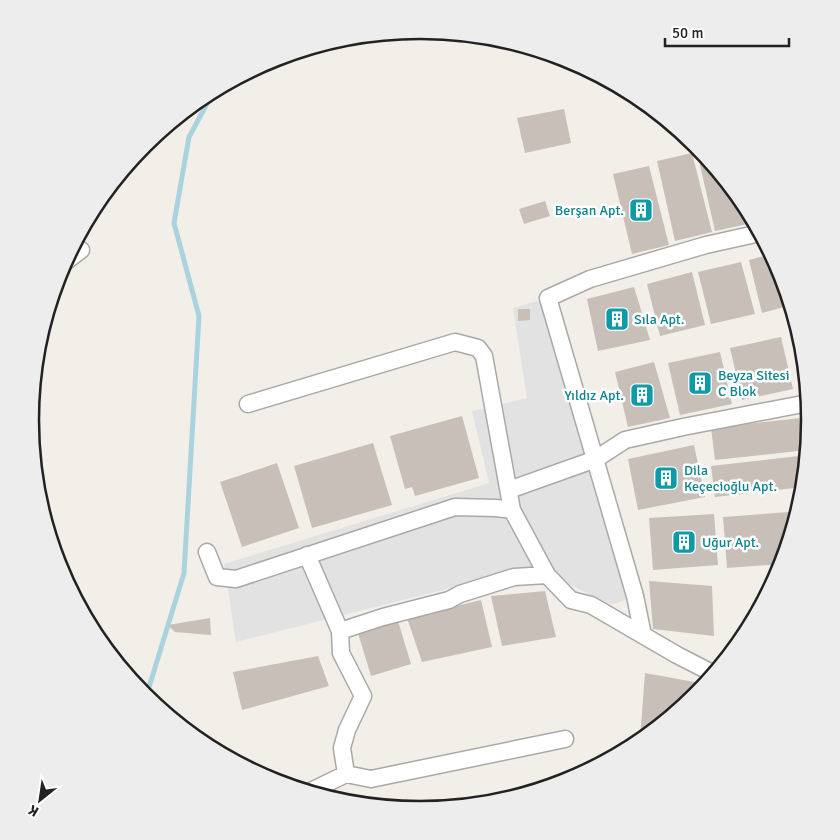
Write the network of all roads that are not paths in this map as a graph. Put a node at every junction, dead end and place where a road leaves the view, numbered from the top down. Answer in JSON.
{"nodes":[{"id":1,"x":753,"y":235,"type":"edge"},
{"id":2,"x":81,"y":250,"type":"dead end"},
{"id":3,"x":77,"y":253,"type":"edge"},
{"id":4,"x":248,"y":404,"type":"dead end"},
{"id":5,"x":800,"y":404,"type":"edge"},
{"id":6,"x":596,"y":459,"type":"junction"},
{"id":7,"x":509,"y":490,"type":"junction"},
{"id":8,"x":512,"y":510,"type":"junction"},
{"id":9,"x":207,"y":552,"type":"dead end"},
{"id":10,"x":307,"y":555,"type":"junction"},
{"id":11,"x":547,"y":575,"type":"junction"},
{"id":12,"x":340,"y":631,"type":"junction"},
{"id":13,"x":644,"y":636,"type":"junction"},
{"id":14,"x":707,"y":670,"type":"edge"},
{"id":15,"x":565,"y":739,"type":"dead end"},
{"id":16,"x":346,"y":774,"type":"junction"},
{"id":17,"x":319,"y":787,"type":"edge"}],
"edges":[{"from":1,"to":6,"type":"street"},
{"from":2,"to":3,"type":"street"},
{"from":4,"to":7,"type":"street"},
{"from":5,"to":6,"type":"street"},
{"from":6,"to":7,"type":"street"},
{"from":6,"to":13,"type":"street"},
{"from":7,"to":8,"type":"street"},
{"from":8,"to":10,"type":"street"},
{"from":8,"to":11,"type":"street"},
{"from":9,"to":10,"type":"street"},
{"from":10,"to":12,"type":"street"},
{"from":11,"to":12,"type":"street"},
{"from":11,"to":13,"type":"street"},
{"from":12,"to":16,"type":"street"},
{"from":13,"to":14,"type":"street"},
{"from":15,"to":16,"type":"street"},
{"from":16,"to":17,"type":"street"}]}
